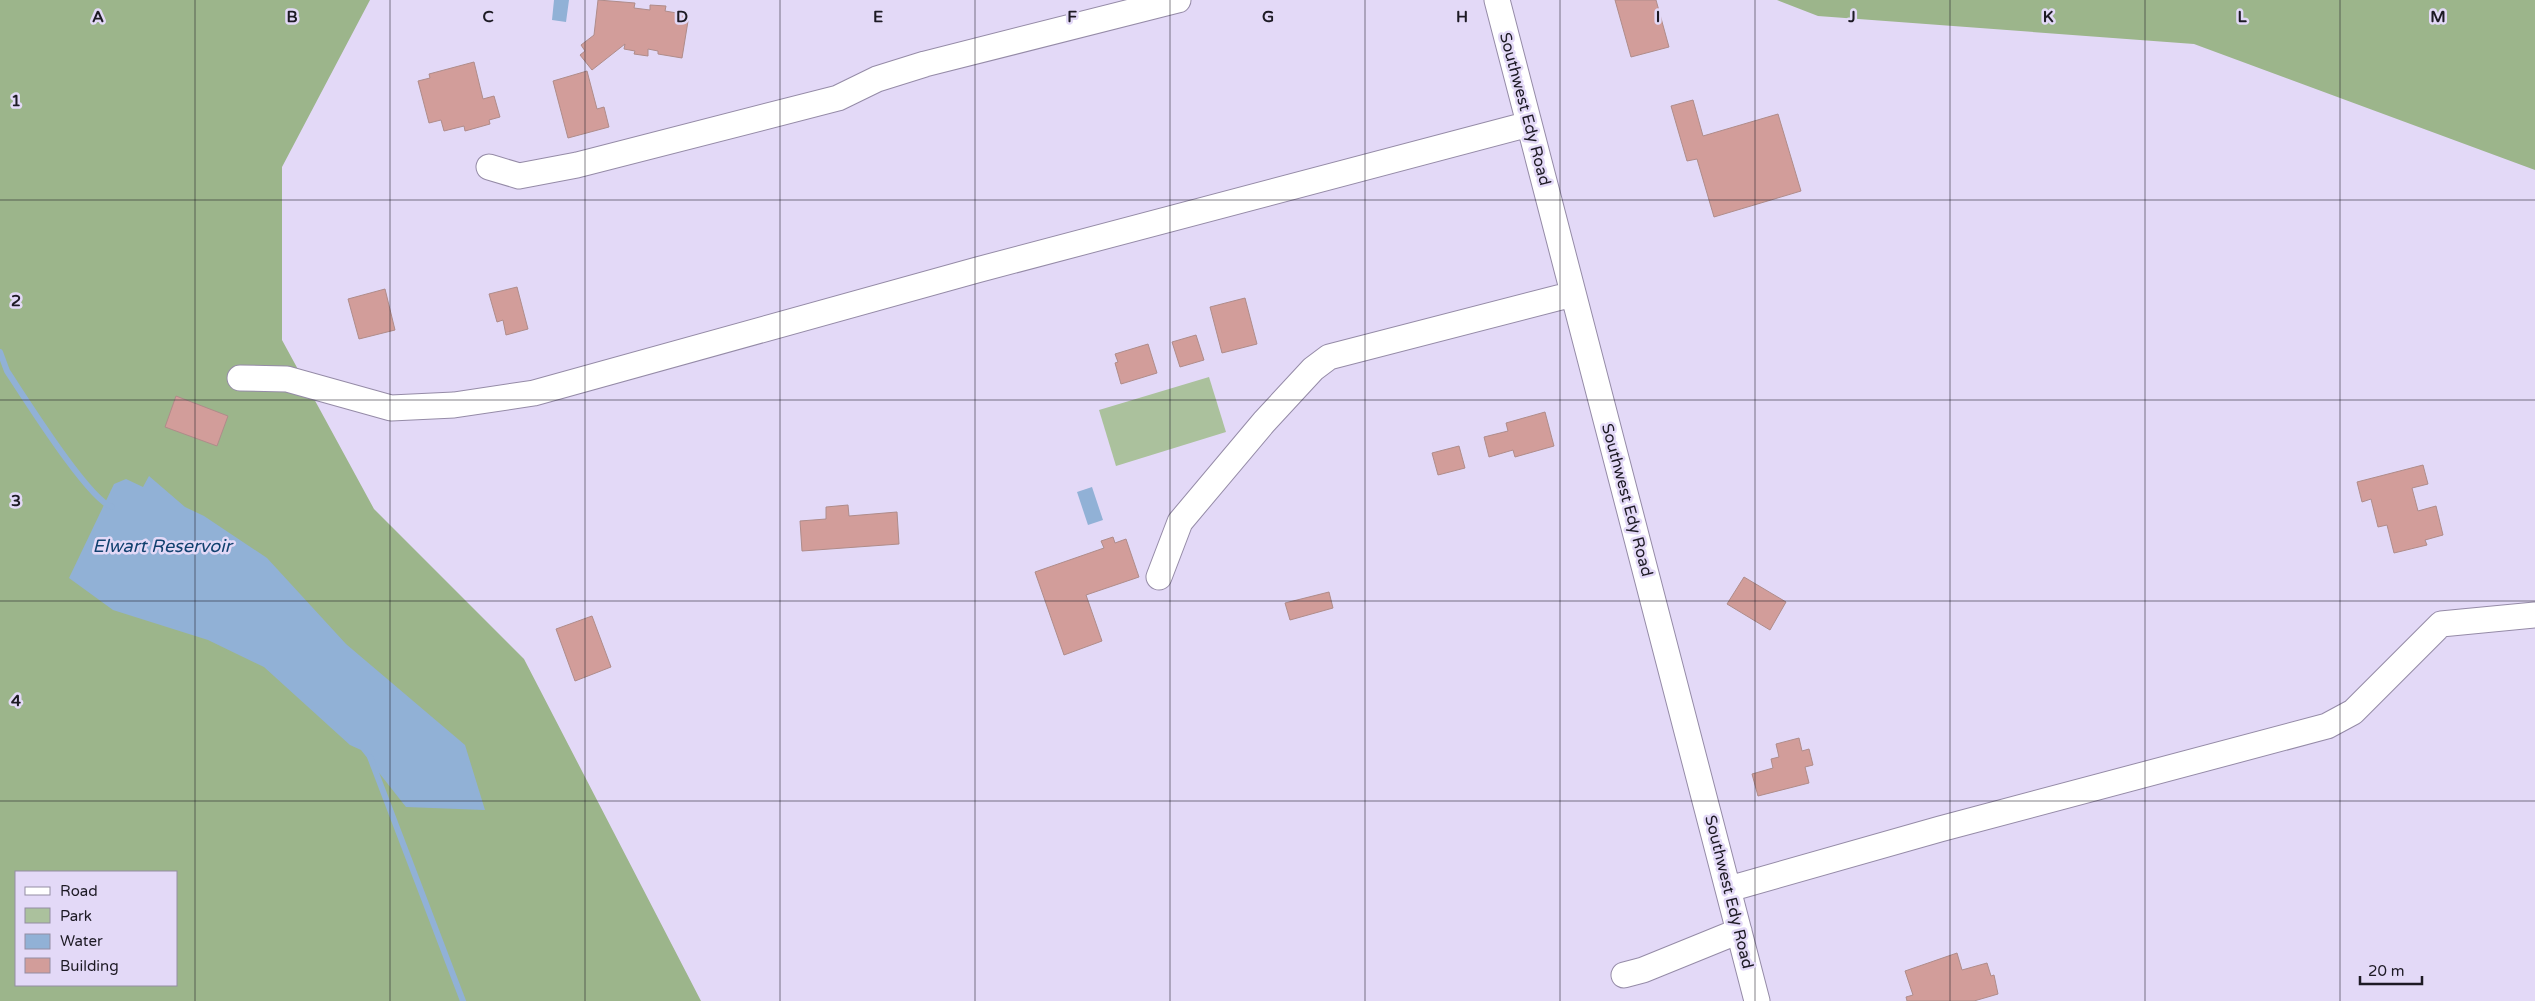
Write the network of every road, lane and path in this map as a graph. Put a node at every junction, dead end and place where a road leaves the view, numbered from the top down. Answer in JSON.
{"nodes":[{"id":1,"x":1178,"y":0,"type":"edge"},
{"id":2,"x":1497,"y":0,"type":"edge"},
{"id":3,"x":1529,"y":124,"type":"junction"},
{"id":4,"x":489,"y":167,"type":"dead end"},
{"id":5,"x":1573,"y":294,"type":"junction"},
{"id":6,"x":240,"y":378,"type":"dead end"},
{"id":7,"x":1159,"y":577,"type":"dead end"},
{"id":8,"x":2535,"y":614,"type":"edge"},
{"id":9,"x":1729,"y":889,"type":"junction"},
{"id":10,"x":1739,"y":931,"type":"junction"},
{"id":11,"x":1624,"y":975,"type":"dead end"},
{"id":12,"x":1757,"y":1001,"type":"edge"}],
"edges":[{"from":1,"to":4,"type":"street"},
{"from":2,"to":3,"type":"street","name":"Southwest Edy Road"},
{"from":3,"to":5,"type":"street","name":"Southwest Edy Road"},
{"from":3,"to":6,"type":"street"},
{"from":5,"to":7,"type":"street"},
{"from":5,"to":9,"type":"street","name":"Southwest Edy Road"},
{"from":8,"to":9,"type":"street"},
{"from":9,"to":10,"type":"street","name":"Southwest Edy Road"},
{"from":10,"to":11,"type":"street"},
{"from":10,"to":12,"type":"street","name":"Southwest Edy Road"}]}
